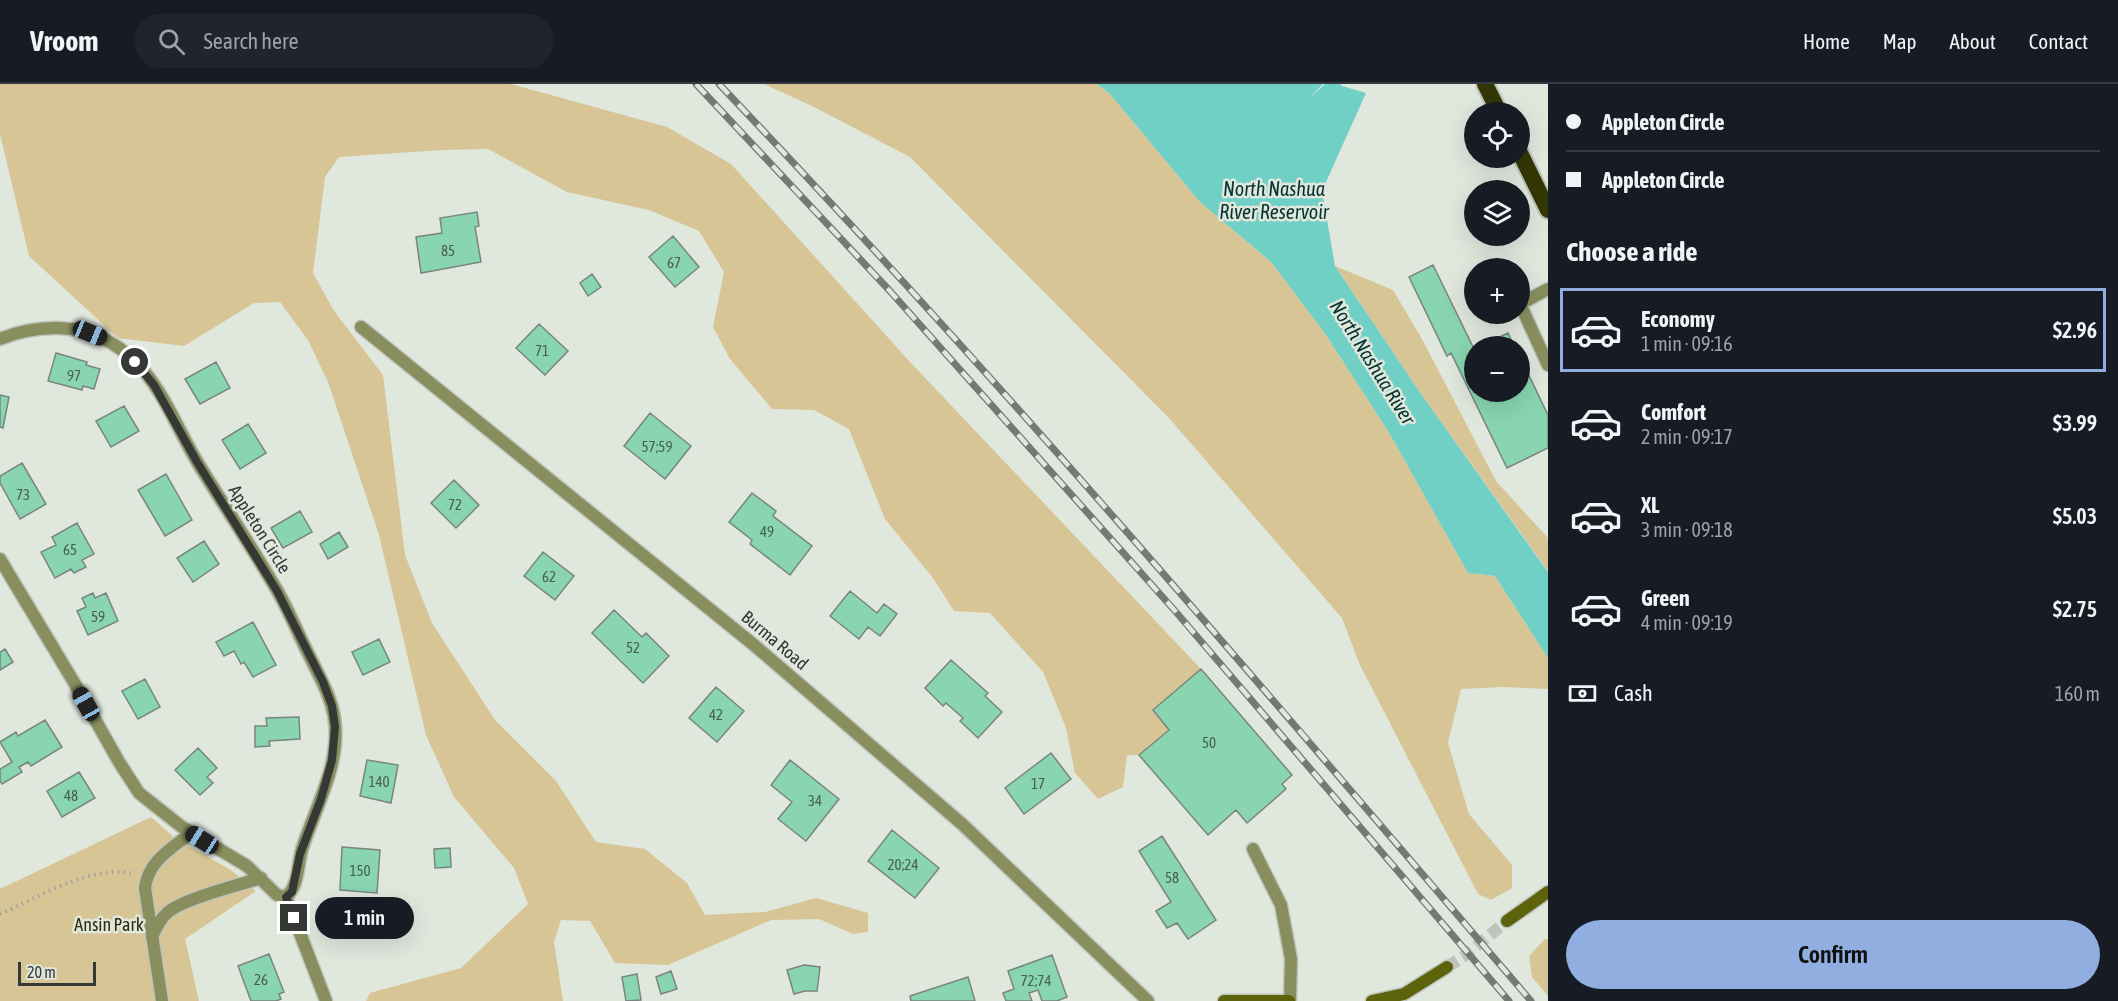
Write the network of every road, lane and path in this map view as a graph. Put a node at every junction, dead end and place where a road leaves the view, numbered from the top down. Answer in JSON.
{"nodes":[{"id":1,"x":1485,"y":84,"type":"edge"},
{"id":2,"x":1494,"y":102,"type":"edge"},
{"id":3,"x":1527,"y":168,"type":"edge"},
{"id":4,"x":1548,"y":210,"type":"edge"},
{"id":5,"x":1548,"y":289,"type":"edge"},
{"id":6,"x":361,"y":327,"type":"dead end"},
{"id":7,"x":0,"y":339,"type":"edge"},
{"id":8,"x":1548,"y":366,"type":"edge"},
{"id":9,"x":0,"y":559,"type":"edge"},
{"id":10,"x":190,"y":833,"type":"junction"},
{"id":11,"x":1252,"y":849,"type":"dead end"},
{"id":12,"x":147,"y":875,"type":"junction"},
{"id":13,"x":261,"y":878,"type":"junction"},
{"id":14,"x":1548,"y":892,"type":"edge"},
{"id":15,"x":286,"y":897,"type":"junction"},
{"id":16,"x":0,"y":914,"type":"edge"},
{"id":17,"x":1507,"y":921,"type":"tunnel mouth"},
{"id":18,"x":152,"y":938,"type":"junction"},
{"id":19,"x":1447,"y":967,"type":"tunnel mouth"},
{"id":20,"x":1386,"y":1000,"type":"edge"},
{"id":21,"x":162,"y":1001,"type":"edge"},
{"id":22,"x":326,"y":1001,"type":"edge"},
{"id":23,"x":1148,"y":1001,"type":"edge"},
{"id":24,"x":1224,"y":1001,"type":"edge"},
{"id":25,"x":1290,"y":1001,"type":"edge"},
{"id":26,"x":1372,"y":1001,"type":"edge"}],
"edges":[{"from":1,"to":2,"type":"highway"},
{"from":3,"to":4,"type":"highway"},
{"from":5,"to":8,"type":"street"},
{"from":6,"to":23,"type":"street","name":"Burma Road"},
{"from":7,"to":15,"type":"street","name":"Appleton Circle"},
{"from":9,"to":10,"type":"street"},
{"from":10,"to":12,"type":"street"},
{"from":10,"to":13,"type":"street"},
{"from":11,"to":25,"type":"street"},
{"from":12,"to":16,"type":"path"},
{"from":12,"to":18,"type":"street"},
{"from":13,"to":15,"type":"street"},
{"from":13,"to":18,"type":"street"},
{"from":14,"to":17,"type":"main road"},
{"from":15,"to":22,"type":"street"},
{"from":18,"to":21,"type":"street"},
{"from":19,"to":20,"type":"main road"},
{"from":20,"to":26,"type":"main road"},
{"from":24,"to":25,"type":"main road"}]}
